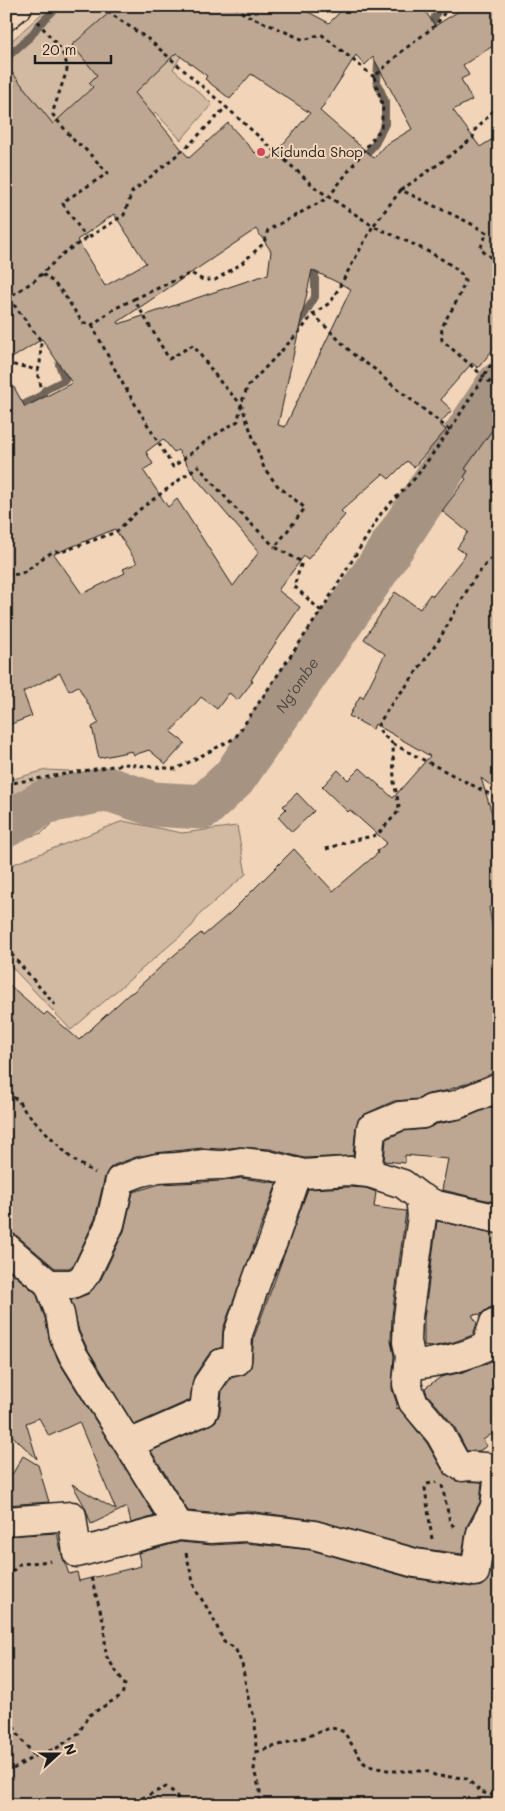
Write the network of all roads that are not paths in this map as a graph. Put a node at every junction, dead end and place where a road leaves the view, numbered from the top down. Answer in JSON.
{"nodes":[{"id":1,"x":27,"y":12,"type":"edge"},
{"id":2,"x":6,"y":16,"type":"edge"},
{"id":3,"x":499,"y":1087,"type":"edge"},
{"id":4,"x":298,"y":1172,"type":"junction"},
{"id":5,"x":369,"y":1173,"type":"junction"},
{"id":6,"x":420,"y":1197,"type":"junction"},
{"id":7,"x":499,"y":1219,"type":"edge"},
{"id":8,"x":6,"y":1247,"type":"edge"},
{"id":9,"x":49,"y":1284,"type":"junction"},
{"id":10,"x":499,"y":1321,"type":"edge"},
{"id":11,"x":409,"y":1366,"type":"junction"},
{"id":12,"x":130,"y":1444,"type":"junction"},
{"id":13,"x":499,"y":1469,"type":"edge"},
{"id":14,"x":6,"y":1521,"type":"edge"},
{"id":15,"x":180,"y":1526,"type":"junction"}],
"edges":[{"from":1,"to":2,"type":"street"},
{"from":3,"to":5,"type":"street"},
{"from":4,"to":5,"type":"street"},
{"from":4,"to":9,"type":"street"},
{"from":4,"to":12,"type":"street"},
{"from":5,"to":6,"type":"street"},
{"from":6,"to":7,"type":"street"},
{"from":6,"to":11,"type":"street"},
{"from":8,"to":9,"type":"street"},
{"from":9,"to":12,"type":"street"},
{"from":10,"to":11,"type":"street"},
{"from":11,"to":13,"type":"street"},
{"from":12,"to":15,"type":"street"},
{"from":13,"to":15,"type":"street"},
{"from":14,"to":15,"type":"street"}]}
